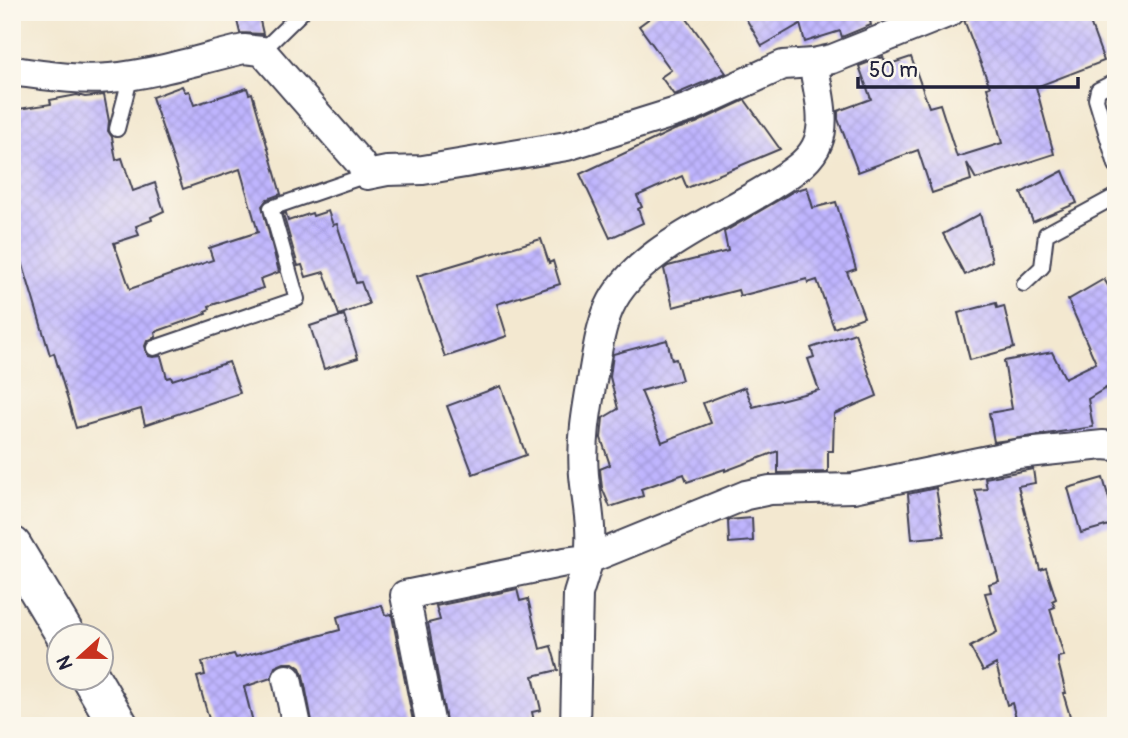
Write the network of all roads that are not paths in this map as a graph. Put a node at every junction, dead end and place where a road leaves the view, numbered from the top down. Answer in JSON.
{"nodes":[{"id":1,"x":302,"y":12,"type":"edge"},
{"id":2,"x":950,"y":12,"type":"edge"},
{"id":3,"x":262,"y":51,"type":"junction"},
{"id":4,"x":813,"y":64,"type":"junction"},
{"id":5,"x":12,"y":71,"type":"edge"},
{"id":6,"x":131,"y":75,"type":"junction"},
{"id":7,"x":1116,"y":81,"type":"edge"},
{"id":8,"x":117,"y":130,"type":"dead end"},
{"id":9,"x":1116,"y":164,"type":"edge"},
{"id":10,"x":367,"y":175,"type":"junction"},
{"id":11,"x":1116,"y":196,"type":"edge"},
{"id":12,"x":1024,"y":284,"type":"dead end"},
{"id":13,"x":154,"y":348,"type":"dead end"},
{"id":14,"x":1116,"y":446,"type":"edge"},
{"id":15,"x":12,"y":546,"type":"edge"},
{"id":16,"x":589,"y":559,"type":"junction"},
{"id":17,"x":58,"y":622,"type":"edge"},
{"id":18,"x":287,"y":679,"type":"dead end"},
{"id":19,"x":99,"y":692,"type":"edge"},
{"id":20,"x":119,"y":726,"type":"edge"},
{"id":21,"x":297,"y":726,"type":"edge"},
{"id":22,"x":431,"y":726,"type":"edge"},
{"id":23,"x":575,"y":726,"type":"edge"}],
"edges":[{"from":1,"to":3,"type":"lane"},
{"from":2,"to":4,"type":"street"},
{"from":3,"to":6,"type":"street"},
{"from":3,"to":10,"type":"street"},
{"from":4,"to":10,"type":"street"},
{"from":4,"to":16,"type":"street"},
{"from":5,"to":6,"type":"street"},
{"from":6,"to":8,"type":"lane"},
{"from":7,"to":9,"type":"lane"},
{"from":10,"to":13,"type":"lane"},
{"from":11,"to":12,"type":"lane"},
{"from":14,"to":16,"type":"street"},
{"from":15,"to":17,"type":"highway"},
{"from":16,"to":22,"type":"street"},
{"from":16,"to":23,"type":"street"},
{"from":18,"to":21,"type":"street"},
{"from":19,"to":20,"type":"highway"}]}
